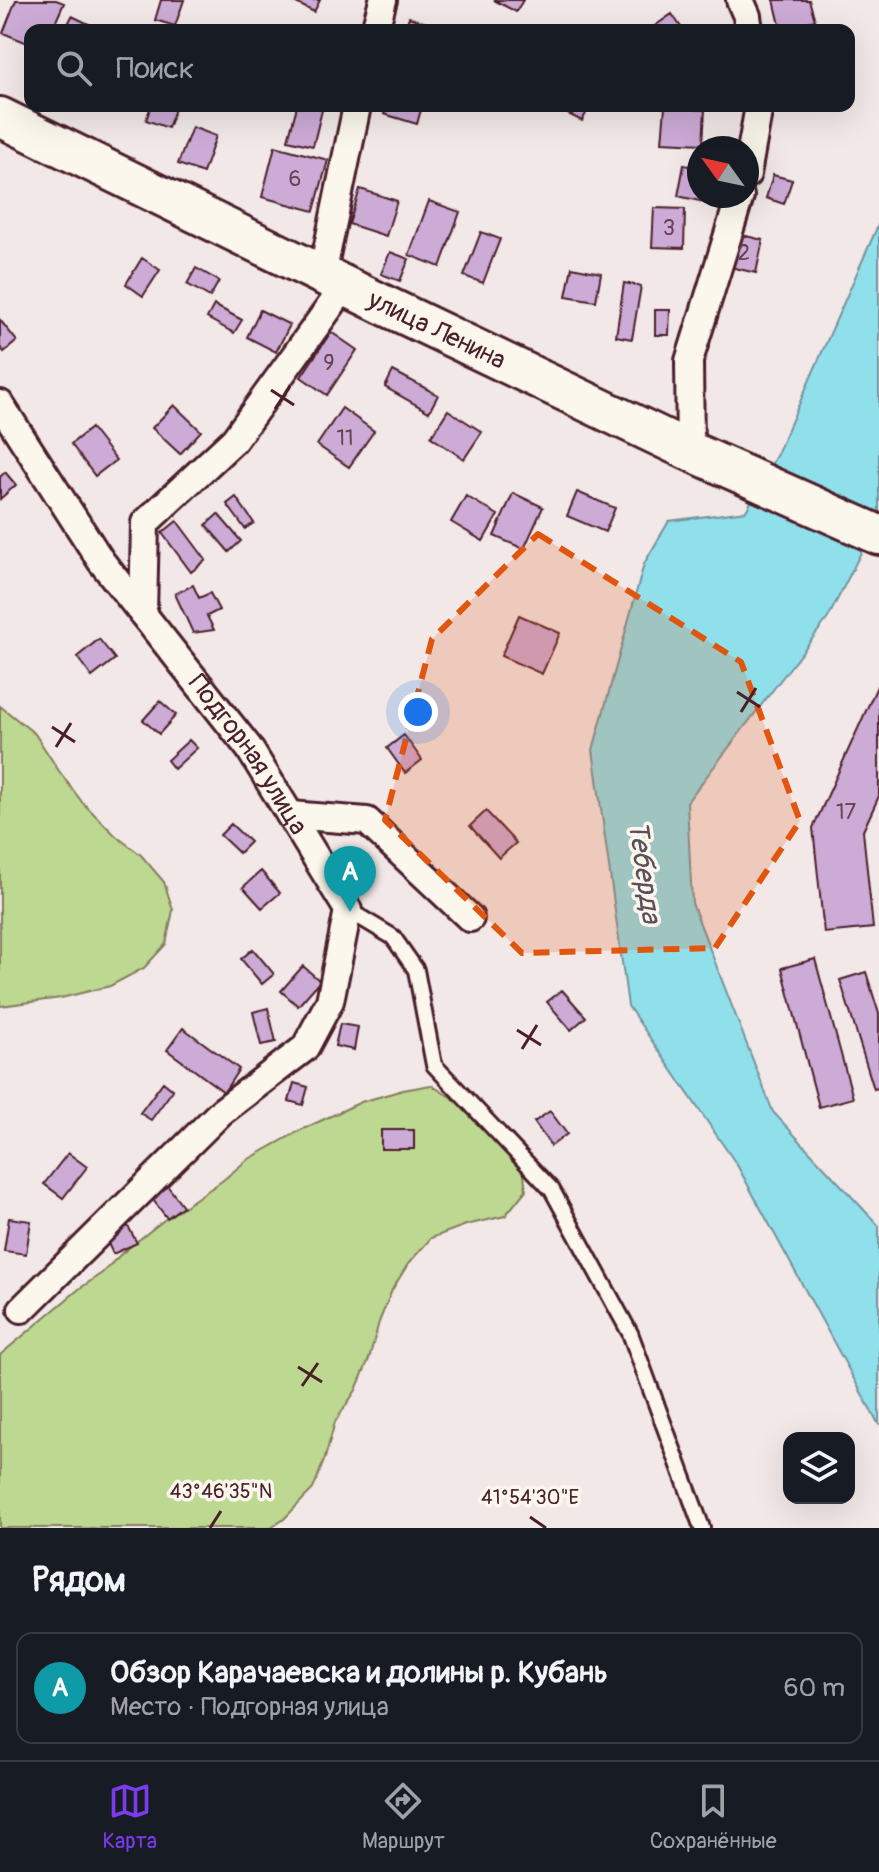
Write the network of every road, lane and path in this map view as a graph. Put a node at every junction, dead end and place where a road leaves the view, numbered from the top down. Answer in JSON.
{"nodes":[{"id":1,"x":383,"y":0,"type":"edge"},
{"id":2,"x":740,"y":0,"type":"edge"},
{"id":3,"x":377,"y":24,"type":"edge"},
{"id":4,"x":748,"y":24,"type":"edge"},
{"id":5,"x":356,"y":112,"type":"edge"},
{"id":6,"x":758,"y":112,"type":"edge"},
{"id":7,"x":0,"y":117,"type":"edge"},
{"id":8,"x":754,"y":136,"type":"edge"},
{"id":9,"x":736,"y":208,"type":"edge"},
{"id":10,"x":334,"y":280,"type":"junction"},
{"id":11,"x":0,"y":404,"type":"edge"},
{"id":12,"x":690,"y":451,"type":"junction"},
{"id":13,"x":879,"y":535,"type":"edge"},
{"id":14,"x":143,"y":614,"type":"junction"},
{"id":15,"x":290,"y":815,"type":"junction"},
{"id":16,"x":348,"y":910,"type":"junction"},
{"id":17,"x":470,"y":918,"type":"dead end"},
{"id":18,"x":22,"y":1309,"type":"dead end"},
{"id":19,"x":702,"y":1528,"type":"edge"}],
"edges":[{"from":1,"to":3,"type":"street"},
{"from":2,"to":4,"type":"street"},
{"from":5,"to":10,"type":"street"},
{"from":6,"to":8,"type":"street"},
{"from":7,"to":10,"type":"main road","name":"улица Ленина"},
{"from":9,"to":12,"type":"street"},
{"from":10,"to":12,"type":"main road","name":"улица Ленина"},
{"from":10,"to":14,"type":"street"},
{"from":11,"to":14,"type":"street","name":"Подгорная улица"},
{"from":12,"to":13,"type":"main road","name":"улица Ленина"},
{"from":14,"to":15,"type":"street","name":"Подгорная улица"},
{"from":15,"to":16,"type":"street","name":"Подгорная улица"},
{"from":15,"to":17,"type":"street"},
{"from":16,"to":18,"type":"street"},
{"from":16,"to":19,"type":"lane"}]}
